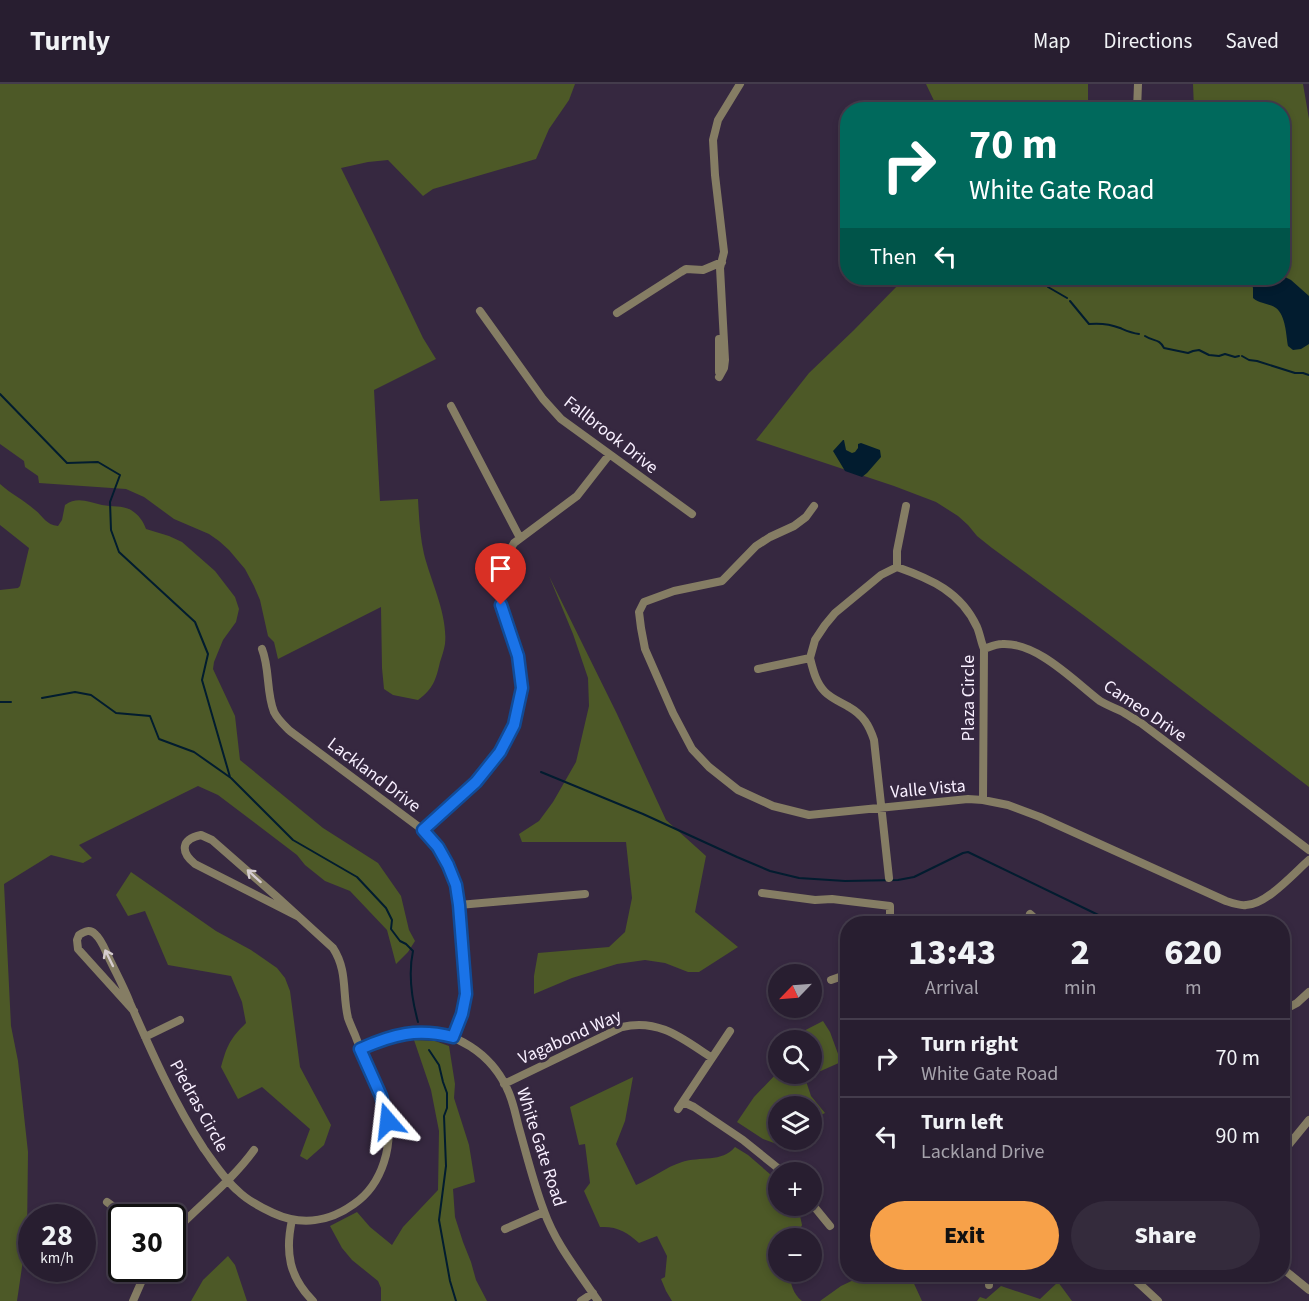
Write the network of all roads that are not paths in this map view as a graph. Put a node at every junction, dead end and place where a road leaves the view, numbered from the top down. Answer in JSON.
{"nodes":[{"id":1,"x":740,"y":84,"type":"edge"},
{"id":2,"x":1138,"y":84,"type":"edge"},
{"id":3,"x":1137,"y":102,"type":"edge"},
{"id":4,"x":721,"y":265,"type":"junction"},
{"id":5,"x":480,"y":311,"type":"dead end"},
{"id":6,"x":617,"y":313,"type":"dead end"},
{"id":7,"x":719,"y":377,"type":"dead end"},
{"id":8,"x":451,"y":406,"type":"dead end"},
{"id":9,"x":609,"y":455,"type":"junction"},
{"id":10,"x":814,"y":506,"type":"dead end"},
{"id":11,"x":906,"y":506,"type":"dead end"},
{"id":12,"x":692,"y":514,"type":"dead end"},
{"id":13,"x":520,"y":538,"type":"junction"},
{"id":14,"x":897,"y":567,"type":"junction"},
{"id":15,"x":262,"y":649,"type":"dead end"},
{"id":16,"x":984,"y":649,"type":"junction"},
{"id":17,"x":810,"y":658,"type":"junction"},
{"id":18,"x":758,"y":669,"type":"dead end"},
{"id":19,"x":983,"y":800,"type":"junction"},
{"id":20,"x":882,"y":808,"type":"junction"},
{"id":21,"x":423,"y":830,"type":"junction"},
{"id":22,"x":1309,"y":850,"type":"edge"},
{"id":23,"x":1309,"y":860,"type":"edge"},
{"id":24,"x":889,"y":878,"type":"dead end"},
{"id":25,"x":762,"y":893,"type":"dead end"},
{"id":26,"x":585,"y":894,"type":"dead end"},
{"id":27,"x":459,"y":905,"type":"junction"},
{"id":28,"x":297,"y":916,"type":"junction"},
{"id":29,"x":890,"y":916,"type":"edge"},
{"id":30,"x":840,"y":977,"type":"edge"},
{"id":31,"x":831,"y":980,"type":"dead end"},
{"id":32,"x":1309,"y":992,"type":"edge"},
{"id":33,"x":1290,"y":1007,"type":"edge"},
{"id":34,"x":134,"y":1011,"type":"junction"},
{"id":35,"x":180,"y":1020,"type":"dead end"},
{"id":36,"x":730,"y":1031,"type":"dead end"},
{"id":37,"x":145,"y":1037,"type":"junction"},
{"id":38,"x":453,"y":1037,"type":"junction"},
{"id":39,"x":360,"y":1049,"type":"junction"},
{"id":40,"x":712,"y":1058,"type":"junction"},
{"id":41,"x":504,"y":1084,"type":"junction"},
{"id":42,"x":1309,"y":1120,"type":"edge"},
{"id":43,"x":1290,"y":1143,"type":"edge"},
{"id":44,"x":254,"y":1150,"type":"dead end"},
{"id":45,"x":770,"y":1162,"type":"edge"},
{"id":46,"x":228,"y":1181,"type":"junction"},
{"id":47,"x":107,"y":1202,"type":"dead end"},
{"id":48,"x":110,"y":1204,"type":"edge"},
{"id":49,"x":544,"y":1212,"type":"junction"},
{"id":50,"x":822,"y":1216,"type":"edge"},
{"id":51,"x":186,"y":1218,"type":"edge"},
{"id":52,"x":292,"y":1220,"type":"junction"},
{"id":53,"x":830,"y":1226,"type":"dead end"},
{"id":54,"x":505,"y":1229,"type":"dead end"},
{"id":55,"x":1290,"y":1275,"type":"edge"},
{"id":56,"x":141,"y":1282,"type":"edge"},
{"id":57,"x":1138,"y":1282,"type":"edge"},
{"id":58,"x":1309,"y":1290,"type":"edge"},
{"id":59,"x":593,"y":1293,"type":"junction"},
{"id":60,"x":133,"y":1301,"type":"edge"},
{"id":61,"x":313,"y":1301,"type":"edge"},
{"id":62,"x":581,"y":1301,"type":"edge"},
{"id":63,"x":598,"y":1301,"type":"edge"},
{"id":64,"x":1158,"y":1301,"type":"edge"}],
"edges":[{"from":1,"to":4,"type":"street"},
{"from":2,"to":3,"type":"street"},
{"from":4,"to":6,"type":"street"},
{"from":4,"to":7,"type":"street"},
{"from":5,"to":9,"type":"street","name":"Fallbrook Drive"},
{"from":8,"to":13,"type":"street"},
{"from":9,"to":12,"type":"street","name":"Fallbrook Drive"},
{"from":9,"to":13,"type":"street"},
{"from":10,"to":20,"type":"street","name":"Valle Vista"},
{"from":11,"to":14,"type":"street"},
{"from":13,"to":21,"type":"street"},
{"from":14,"to":16,"type":"street","name":"Plaza Circle"},
{"from":14,"to":17,"type":"street"},
{"from":15,"to":21,"type":"street","name":"Lackland Drive"},
{"from":16,"to":19,"type":"street","name":"Plaza Circle"},
{"from":16,"to":22,"type":"street","name":"Cameo Drive"},
{"from":17,"to":18,"type":"street"},
{"from":17,"to":20,"type":"street"},
{"from":19,"to":20,"type":"street","name":"Valle Vista"},
{"from":19,"to":23,"type":"street","name":"Valle Vista"},
{"from":20,"to":24,"type":"street"},
{"from":21,"to":27,"type":"street","name":"Lackland Drive"},
{"from":25,"to":29,"type":"street"},
{"from":26,"to":27,"type":"street"},
{"from":27,"to":38,"type":"street","name":"Lackland Drive"},
{"from":28,"to":28,"type":"street","name":"Piedras Circle","one_way":true},
{"from":28,"to":39,"type":"street","name":"Piedras Circle"},
{"from":30,"to":31,"type":"street"},
{"from":32,"to":33,"type":"street"},
{"from":34,"to":34,"type":"street","name":"Piedras Circle","one_way":true},
{"from":34,"to":37,"type":"street","name":"Piedras Circle"},
{"from":35,"to":37,"type":"street"},
{"from":36,"to":40,"type":"street"},
{"from":37,"to":46,"type":"street","name":"Piedras Circle"},
{"from":38,"to":39,"type":"street","name":"White Gate Road"},
{"from":38,"to":41,"type":"street","name":"White Gate Road"},
{"from":39,"to":52,"type":"street","name":"Piedras Circle"},
{"from":40,"to":41,"type":"street","name":"Vagabond Way"},
{"from":40,"to":45,"type":"street"},
{"from":41,"to":49,"type":"street","name":"White Gate Road"},
{"from":42,"to":43,"type":"street"},
{"from":44,"to":46,"type":"street"},
{"from":46,"to":51,"type":"street"},
{"from":46,"to":52,"type":"street","name":"Piedras Circle"},
{"from":47,"to":48,"type":"street"},
{"from":49,"to":54,"type":"street"},
{"from":49,"to":59,"type":"street","name":"White Gate Road"},
{"from":50,"to":53,"type":"street"},
{"from":52,"to":61,"type":"street"},
{"from":55,"to":58,"type":"street"},
{"from":56,"to":60,"type":"street"},
{"from":57,"to":64,"type":"street"},
{"from":59,"to":62,"type":"street"},
{"from":59,"to":63,"type":"street","name":"White Gate Road"}]}
